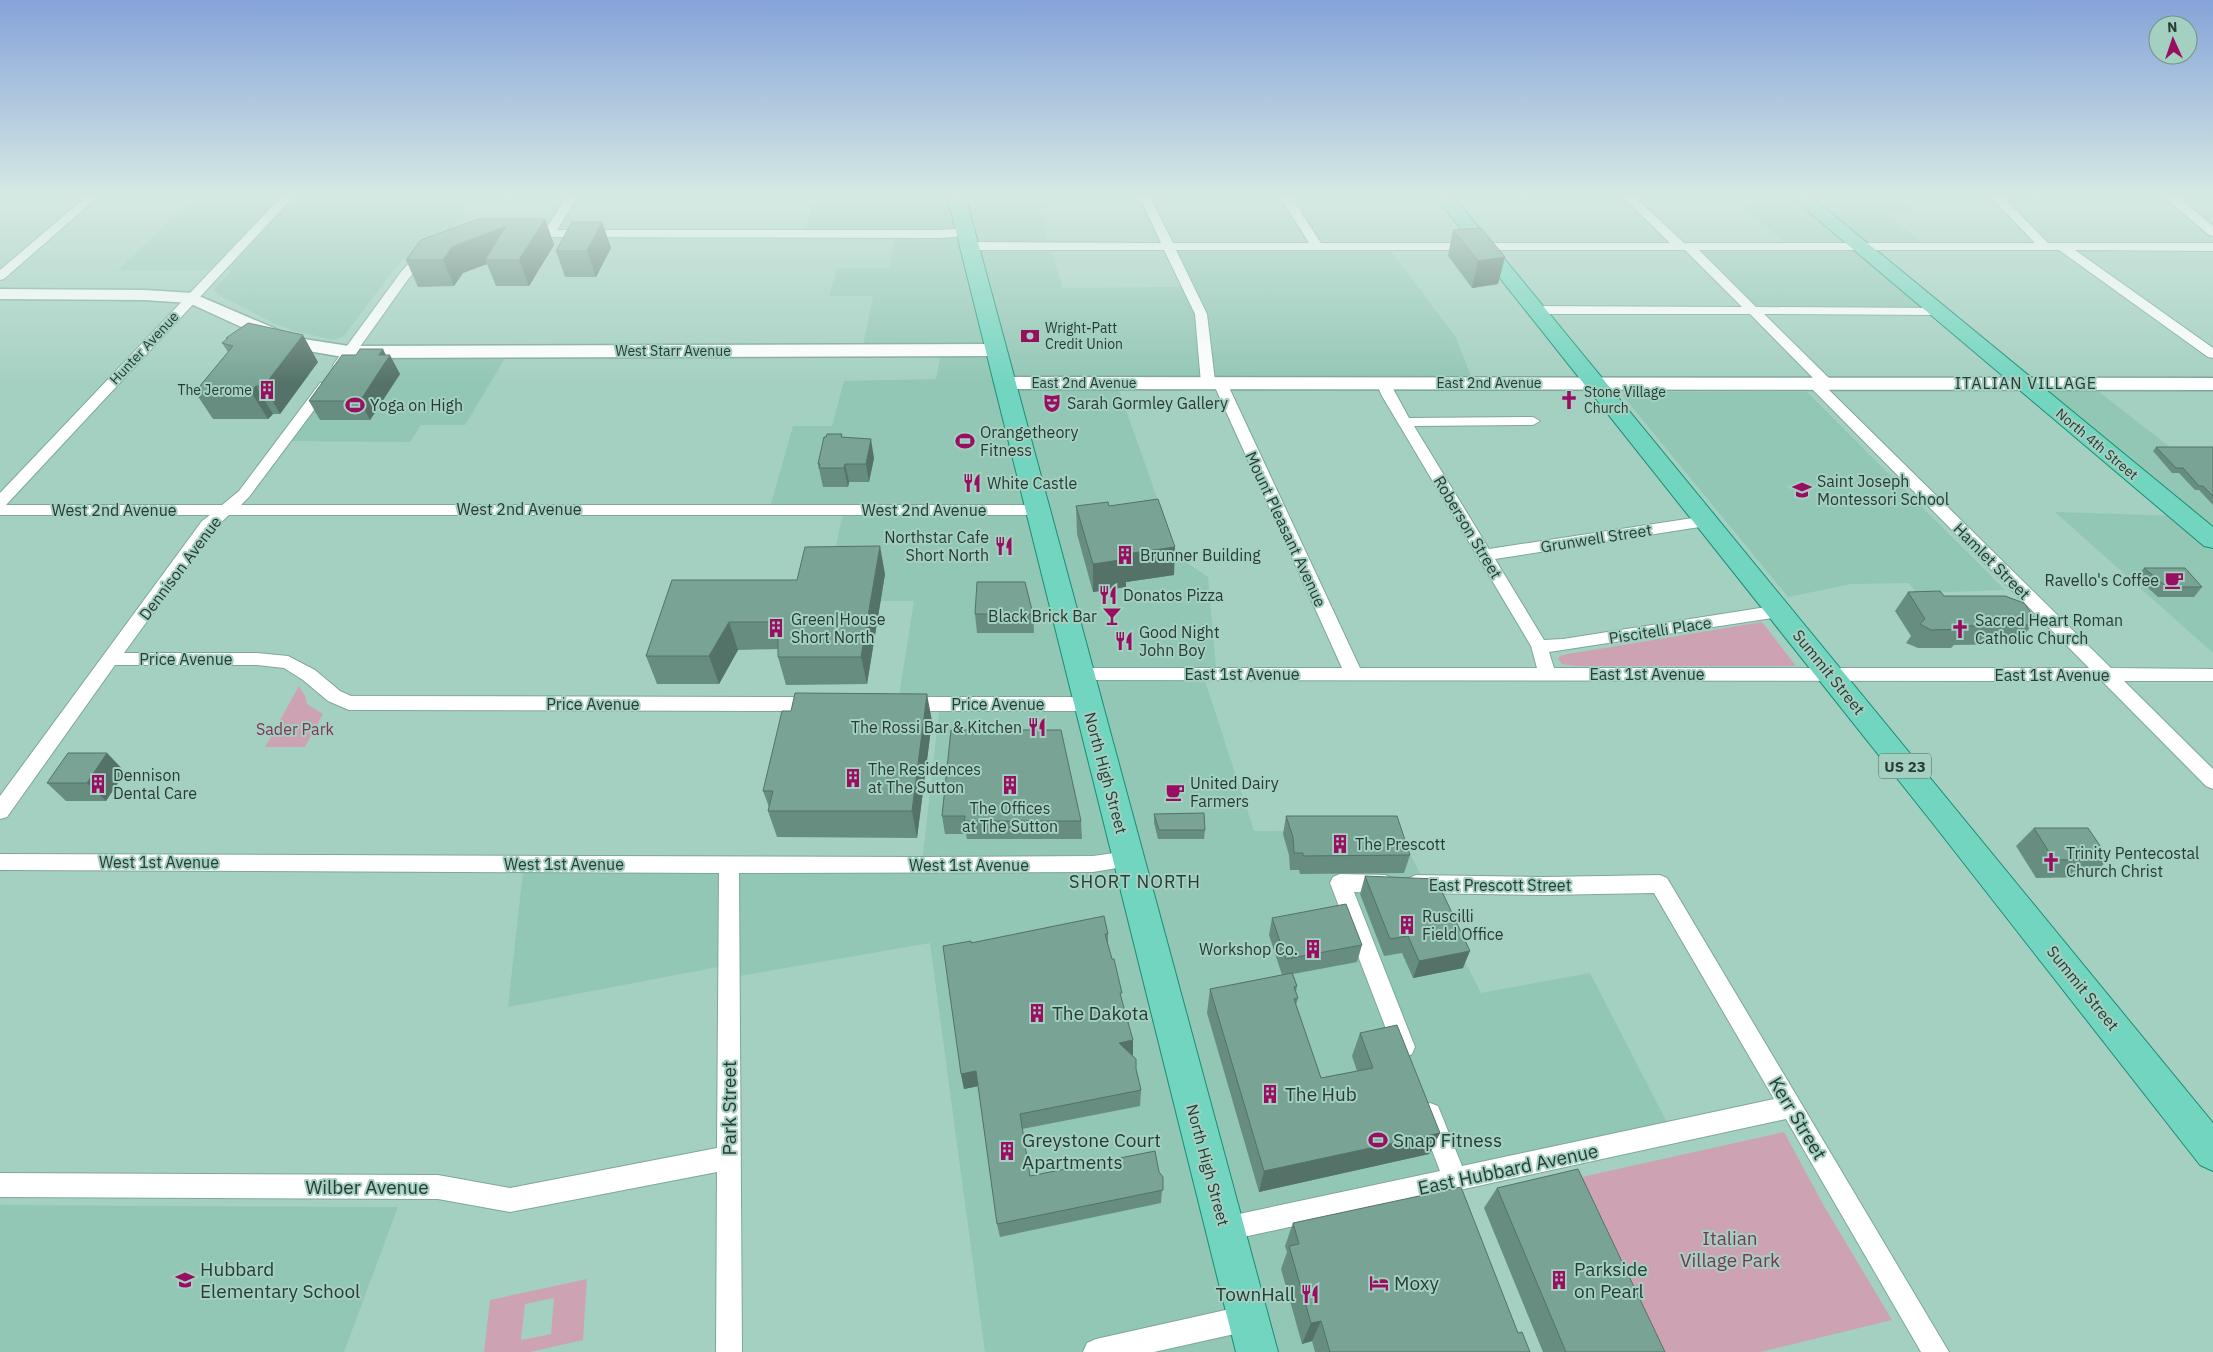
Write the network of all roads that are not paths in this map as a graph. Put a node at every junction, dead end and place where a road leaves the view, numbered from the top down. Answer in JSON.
{"nodes":[{"id":1,"x":21,"y":258,"type":"edge"},
{"id":2,"x":230,"y":258,"type":"edge"},
{"id":3,"x":424,"y":258,"type":"edge"},
{"id":4,"x":973,"y":258,"type":"edge"},
{"id":5,"x":1176,"y":258,"type":"edge"},
{"id":6,"x":1494,"y":258,"type":"edge"},
{"id":7,"x":1697,"y":258,"type":"edge"},
{"id":8,"x":1875,"y":258,"type":"edge"},
{"id":9,"x":2078,"y":258,"type":"edge"},
{"id":10,"x":0,"y":276,"type":"edge"},
{"id":11,"x":0,"y":294,"type":"edge"},
{"id":12,"x":192,"y":298,"type":"junction"},
{"id":13,"x":1536,"y":310,"type":"junction"},
{"id":14,"x":1752,"y":310,"type":"junction"},
{"id":15,"x":1937,"y":310,"type":"junction"},
{"id":16,"x":996,"y":350,"type":"junction"},
{"id":17,"x":349,"y":352,"type":"junction"},
{"id":18,"x":2213,"y":354,"type":"edge"},
{"id":19,"x":1005,"y":383,"type":"junction"},
{"id":20,"x":1214,"y":383,"type":"junction"},
{"id":21,"x":1383,"y":383,"type":"junction"},
{"id":22,"x":1595,"y":383,"type":"junction"},
{"id":23,"x":1820,"y":383,"type":"junction"},
{"id":24,"x":2025,"y":384,"type":"junction"},
{"id":25,"x":2213,"y":384,"type":"edge"},
{"id":26,"x":1533,"y":421,"type":"dead end"},
{"id":27,"x":1404,"y":422,"type":"junction"},
{"id":28,"x":0,"y":502,"type":"edge"},
{"id":29,"x":225,"y":509,"type":"junction"},
{"id":30,"x":0,"y":510,"type":"edge"},
{"id":31,"x":1038,"y":510,"type":"junction"},
{"id":32,"x":1706,"y":521,"type":"junction"},
{"id":33,"x":2213,"y":540,"type":"edge"},
{"id":34,"x":1485,"y":555,"type":"junction"},
{"id":35,"x":1779,"y":611,"type":"junction"},
{"id":36,"x":1540,"y":646,"type":"junction"},
{"id":37,"x":111,"y":659,"type":"junction"},
{"id":38,"x":1080,"y":674,"type":"junction"},
{"id":39,"x":1354,"y":674,"type":"junction"},
{"id":40,"x":1547,"y":674,"type":"junction"},
{"id":41,"x":1830,"y":674,"type":"junction"},
{"id":42,"x":2107,"y":675,"type":"junction"},
{"id":43,"x":2213,"y":675,"type":"edge"},
{"id":44,"x":831,"y":704,"type":"edge"},
{"id":45,"x":889,"y":704,"type":"edge"},
{"id":46,"x":1088,"y":704,"type":"junction"},
{"id":47,"x":2213,"y":781,"type":"edge"},
{"id":48,"x":0,"y":811,"type":"edge"},
{"id":49,"x":1128,"y":859,"type":"junction"},
{"id":50,"x":0,"y":862,"type":"edge"},
{"id":51,"x":729,"y":865,"type":"junction"},
{"id":52,"x":1660,"y":884,"type":"joint"},
{"id":53,"x":1412,"y":1068,"type":"edge"},
{"id":54,"x":1423,"y":1095,"type":"edge"},
{"id":55,"x":1791,"y":1107,"type":"junction"},
{"id":56,"x":2213,"y":1152,"type":"edge"},
{"id":57,"x":729,"y":1158,"type":"junction"},
{"id":58,"x":1456,"y":1180,"type":"junction"},
{"id":59,"x":0,"y":1185,"type":"edge"},
{"id":60,"x":1225,"y":1230,"type":"junction"},
{"id":61,"x":1252,"y":1335,"type":"edge"},
{"id":62,"x":729,"y":1352,"type":"edge"},
{"id":63,"x":1096,"y":1352,"type":"edge"},
{"id":64,"x":1936,"y":1352,"type":"edge"}],
"edges":[{"from":1,"to":10,"type":"street"},
{"from":2,"to":12,"type":"street","name":"Hunter Avenue"},
{"from":3,"to":17,"type":"street","name":"Dennison Avenue"},
{"from":4,"to":16,"type":"main road","name":"North High Street"},
{"from":5,"to":20,"type":"street","name":"Mount Pleasant Avenue"},
{"from":6,"to":13,"type":"main road","name":"Summit Street","number":"US 23"},
{"from":7,"to":14,"type":"street","name":"Hamlet Street"},
{"from":8,"to":15,"type":"main road","name":"North 4th Street"},
{"from":9,"to":18,"type":"street"},
{"from":11,"to":12,"type":"street"},
{"from":12,"to":17,"type":"street","name":"West Starr Avenue"},
{"from":12,"to":28,"type":"street","name":"Hunter Avenue"},
{"from":13,"to":14,"type":"street"},
{"from":13,"to":22,"type":"main road","name":"Summit Street","number":"US 23"},
{"from":14,"to":15,"type":"street"},
{"from":14,"to":23,"type":"street","name":"Hamlet Street"},
{"from":15,"to":24,"type":"main road","name":"North 4th Street"},
{"from":16,"to":17,"type":"street","name":"West Starr Avenue"},
{"from":16,"to":19,"type":"main road","name":"North High Street"},
{"from":17,"to":29,"type":"street","name":"Dennison Avenue"},
{"from":19,"to":20,"type":"street","name":"East 2nd Avenue"},
{"from":19,"to":31,"type":"main road","name":"North High Street"},
{"from":20,"to":21,"type":"street","name":"East 2nd Avenue"},
{"from":20,"to":39,"type":"street","name":"Mount Pleasant Avenue"},
{"from":21,"to":22,"type":"street","name":"East 2nd Avenue"},
{"from":21,"to":27,"type":"street","name":"Roberson Street"},
{"from":22,"to":23,"type":"street","name":"East 2nd Avenue"},
{"from":22,"to":32,"type":"main road","name":"Summit Street","number":"US 23"},
{"from":23,"to":24,"type":"street","name":"East 2nd Avenue"},
{"from":23,"to":42,"type":"street","name":"Hamlet Street"},
{"from":24,"to":25,"type":"street","name":"East 2nd Avenue"},
{"from":24,"to":33,"type":"main road","name":"North 4th Street"},
{"from":26,"to":27,"type":"street"},
{"from":27,"to":34,"type":"street","name":"Roberson Street"},
{"from":29,"to":30,"type":"street","name":"West 2nd Avenue"},
{"from":29,"to":31,"type":"street","name":"West 2nd Avenue"},
{"from":29,"to":37,"type":"street","name":"Dennison Avenue"},
{"from":31,"to":38,"type":"main road","name":"North High Street"},
{"from":32,"to":34,"type":"street","name":"Grunwell Street"},
{"from":32,"to":35,"type":"main road","name":"Summit Street","number":"US 23"},
{"from":34,"to":36,"type":"street","name":"Roberson Street"},
{"from":35,"to":36,"type":"street","name":"Piscitelli Place"},
{"from":35,"to":41,"type":"main road","name":"Summit Street","number":"US 23"},
{"from":36,"to":40,"type":"street","name":"Roberson Street"},
{"from":37,"to":44,"type":"street","name":"Price Avenue"},
{"from":37,"to":48,"type":"street","name":"Dennison Avenue"},
{"from":38,"to":39,"type":"street","name":"East 1st Avenue"},
{"from":38,"to":46,"type":"main road","name":"North High Street"},
{"from":39,"to":40,"type":"street","name":"East 1st Avenue"},
{"from":40,"to":41,"type":"street","name":"East 1st Avenue"},
{"from":41,"to":42,"type":"street","name":"East 1st Avenue"},
{"from":41,"to":56,"type":"main road","name":"Summit Street","number":"US 23"},
{"from":42,"to":43,"type":"street","name":"East 1st Avenue"},
{"from":42,"to":47,"type":"street","name":"Hamlet Street"},
{"from":45,"to":46,"type":"street","name":"Price Avenue"},
{"from":46,"to":49,"type":"main road","name":"North High Street"},
{"from":49,"to":51,"type":"street","name":"West 1st Avenue"},
{"from":49,"to":60,"type":"main road","name":"North High Street"},
{"from":50,"to":51,"type":"street","name":"West 1st Avenue"},
{"from":51,"to":57,"type":"street","name":"Park Street"},
{"from":52,"to":53,"type":"street","name":"East Prescott Street"},
{"from":52,"to":55,"type":"street","name":"Kerr Street"},
{"from":54,"to":58,"type":"street"},
{"from":55,"to":58,"type":"street","name":"East Hubbard Avenue"},
{"from":55,"to":64,"type":"street","name":"Kerr Street"},
{"from":57,"to":59,"type":"street","name":"Wilber Avenue"},
{"from":57,"to":62,"type":"street","name":"Park Street"},
{"from":58,"to":60,"type":"street","name":"East Hubbard Avenue"},
{"from":60,"to":61,"type":"main road","name":"North High Street"},
{"from":61,"to":63,"type":"street"}]}
